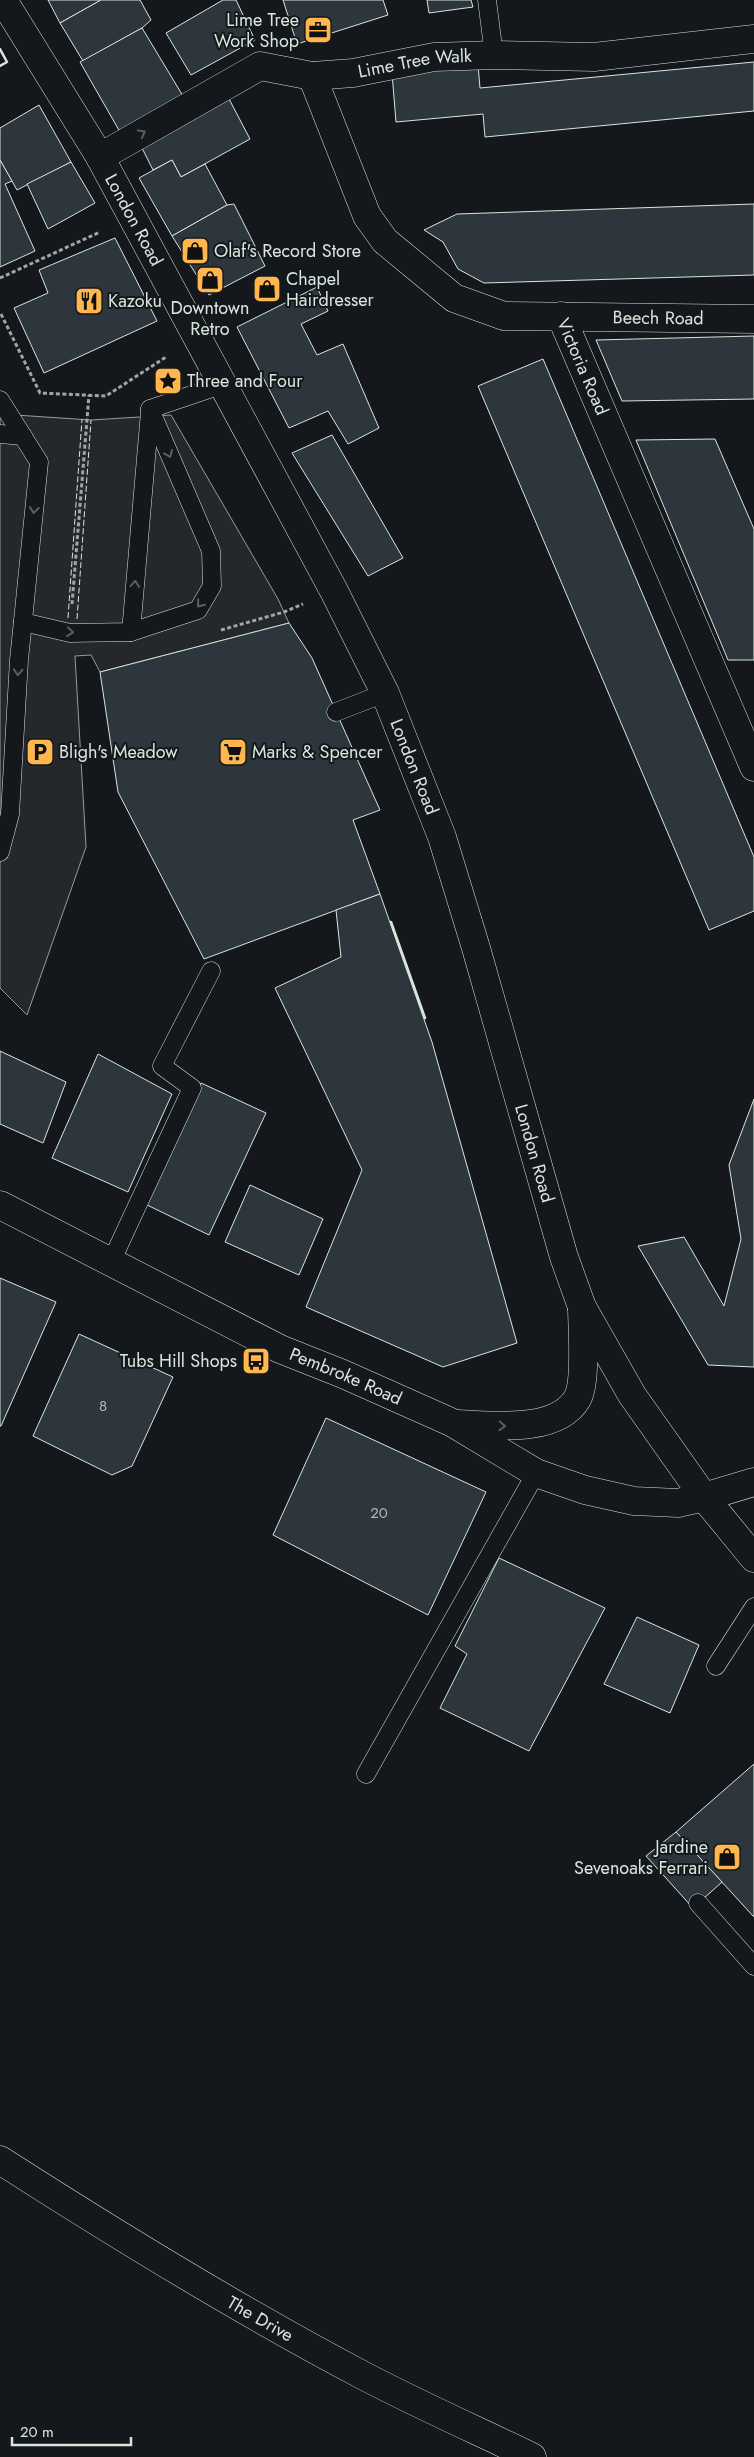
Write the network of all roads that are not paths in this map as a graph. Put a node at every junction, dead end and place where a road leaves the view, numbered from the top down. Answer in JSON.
{"nodes":[{"id":1,"x":3,"y":0,"type":"edge"},
{"id":2,"x":487,"y":0,"type":"edge"},
{"id":3,"x":754,"y":39,"type":"edge"},
{"id":4,"x":494,"y":55,"type":"junction"},
{"id":5,"x":312,"y":76,"type":"junction"},
{"id":6,"x":100,"y":157,"type":"junction"},
{"id":7,"x":561,"y":316,"type":"junction"},
{"id":8,"x":754,"y":319,"type":"edge"},
{"id":9,"x":221,"y":385,"type":"junction"},
{"id":10,"x":0,"y":400,"type":"edge"},
{"id":11,"x":150,"y":409,"type":"junction"},
{"id":12,"x":0,"y":434,"type":"edge"},
{"id":13,"x":23,"y":436,"type":"junction"},
{"id":14,"x":23,"y":622,"type":"junction"},
{"id":15,"x":131,"y":632,"type":"junction"},
{"id":16,"x":385,"y":693,"type":"junction"},
{"id":17,"x":336,"y":712,"type":"dead end"},
{"id":18,"x":754,"y":767,"type":"edge"},
{"id":19,"x":5,"y":814,"type":"edge"},
{"id":20,"x":0,"y":852,"type":"edge"},
{"id":21,"x":211,"y":971,"type":"dead end"},
{"id":22,"x":0,"y":1205,"type":"edge"},
{"id":23,"x":111,"y":1262,"type":"junction"},
{"id":24,"x":582,"y":1307,"type":"junction"},
{"id":25,"x":453,"y":1424,"type":"junction"},
{"id":26,"x":536,"y":1473,"type":"junction"},
{"id":27,"x":754,"y":1482,"type":"edge"},
{"id":28,"x":704,"y":1497,"type":"junction"},
{"id":29,"x":754,"y":1558,"type":"edge"},
{"id":30,"x":754,"y":1607,"type":"edge"},
{"id":31,"x":716,"y":1666,"type":"dead end"},
{"id":32,"x":366,"y":1774,"type":"dead end"},
{"id":33,"x":698,"y":1903,"type":"dead end"},
{"id":34,"x":754,"y":1966,"type":"edge"},
{"id":35,"x":0,"y":2160,"type":"edge"},
{"id":36,"x":532,"y":2457,"type":"edge"}],
"edges":[{"from":1,"to":6,"type":"street","name":"London Road"},
{"from":2,"to":4,"type":"lane"},
{"from":3,"to":4,"type":"street","name":"Lime Tree Walk"},
{"from":4,"to":5,"type":"street","name":"Lime Tree Walk"},
{"from":6,"to":5,"type":"street","name":"Lime Tree Walk","one_way":true},
{"from":5,"to":7,"type":"street","name":"Victoria Road"},
{"from":6,"to":9,"type":"street","name":"London Road"},
{"from":7,"to":8,"type":"street","name":"Beech Road"},
{"from":7,"to":18,"type":"street","name":"Victoria Road"},
{"from":9,"to":11,"type":"lane"},
{"from":9,"to":16,"type":"street","name":"London Road"},
{"from":10,"to":13,"type":"lane"},
{"from":15,"to":11,"type":"lane","one_way":true},
{"from":11,"to":15,"type":"lane","one_way":true},
{"from":12,"to":13,"type":"lane"},
{"from":13,"to":14,"type":"lane","one_way":true},
{"from":14,"to":15,"type":"lane"},
{"from":14,"to":19,"type":"lane","one_way":true},
{"from":16,"to":17,"type":"lane"},
{"from":16,"to":24,"type":"street","name":"London Road"},
{"from":19,"to":20,"type":"lane"},
{"from":21,"to":23,"type":"lane"},
{"from":22,"to":23,"type":"street","name":"Pembroke Road"},
{"from":23,"to":25,"type":"street","name":"Pembroke Road"},
{"from":25,"to":24,"type":"street","one_way":true},
{"from":24,"to":28,"type":"street","name":"London Road"},
{"from":25,"to":26,"type":"street","name":"Pembroke Road"},
{"from":26,"to":28,"type":"street","name":"Pembroke Road"},
{"from":26,"to":32,"type":"lane"},
{"from":27,"to":28,"type":"street","name":"Pembroke Road"},
{"from":28,"to":29,"type":"street","name":"London Road"},
{"from":30,"to":31,"type":"lane"},
{"from":33,"to":34,"type":"lane"},
{"from":35,"to":36,"type":"street","name":"The Drive"}]}
